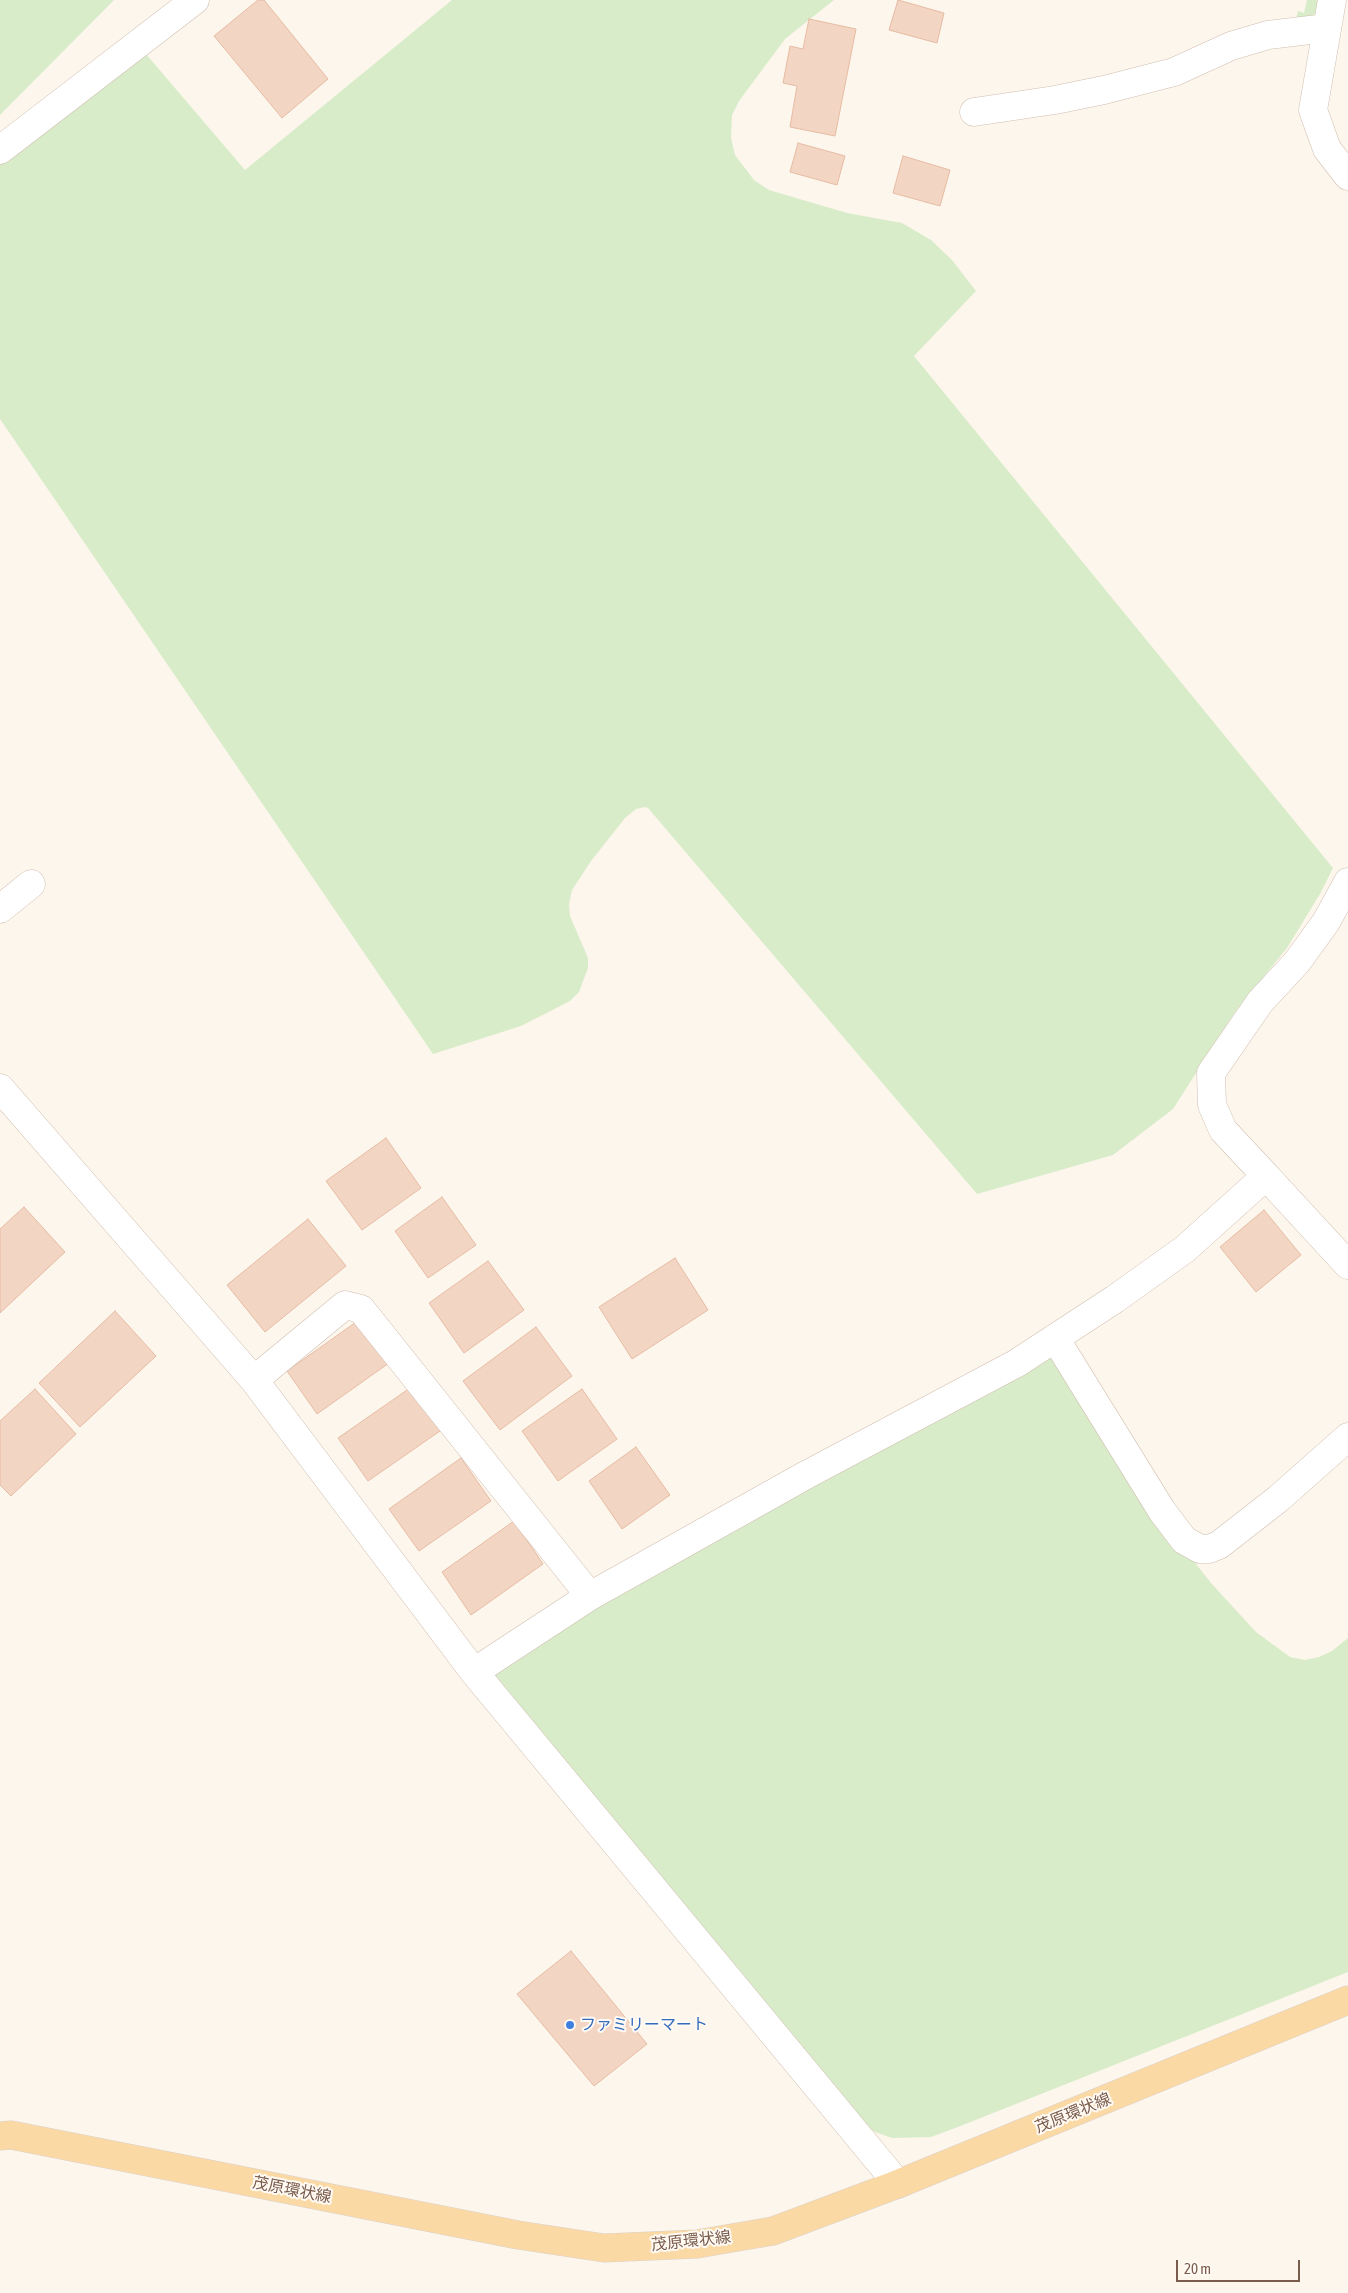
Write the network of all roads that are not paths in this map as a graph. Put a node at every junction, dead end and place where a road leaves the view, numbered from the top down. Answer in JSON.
{"nodes":[{"id":1,"x":196,"y":0,"type":"edge"},
{"id":2,"x":1332,"y":0,"type":"edge"},
{"id":3,"x":1327,"y":28,"type":"junction"},
{"id":4,"x":974,"y":112,"type":"dead end"},
{"id":5,"x":0,"y":150,"type":"edge"},
{"id":6,"x":1348,"y":176,"type":"edge"},
{"id":7,"x":1348,"y":882,"type":"edge"},
{"id":8,"x":31,"y":884,"type":"dead end"},
{"id":9,"x":0,"y":909,"type":"edge"},
{"id":10,"x":0,"y":1088,"type":"edge"},
{"id":11,"x":1266,"y":1176,"type":"junction"},
{"id":12,"x":1348,"y":1265,"type":"edge"},
{"id":13,"x":1055,"y":1338,"type":"junction"},
{"id":14,"x":254,"y":1380,"type":"junction"},
{"id":15,"x":1348,"y":1437,"type":"edge"},
{"id":16,"x":590,"y":1596,"type":"junction"},
{"id":17,"x":474,"y":1672,"type":"junction"},
{"id":18,"x":1348,"y":2000,"type":"edge"},
{"id":19,"x":0,"y":2136,"type":"edge"},
{"id":20,"x":898,"y":2184,"type":"junction"}],
"edges":[{"from":1,"to":5,"type":"street"},
{"from":2,"to":3,"type":"street"},
{"from":3,"to":4,"type":"street"},
{"from":3,"to":6,"type":"street"},
{"from":7,"to":11,"type":"street"},
{"from":8,"to":9,"type":"street"},
{"from":10,"to":14,"type":"street"},
{"from":11,"to":12,"type":"street"},
{"from":11,"to":13,"type":"street"},
{"from":13,"to":15,"type":"street"},
{"from":13,"to":16,"type":"street"},
{"from":14,"to":16,"type":"street"},
{"from":14,"to":17,"type":"street"},
{"from":16,"to":17,"type":"street"},
{"from":17,"to":20,"type":"street"},
{"from":18,"to":20,"type":"main road","name":"茂原環状線"},
{"from":19,"to":20,"type":"main road","name":"茂原環状線"}]}
